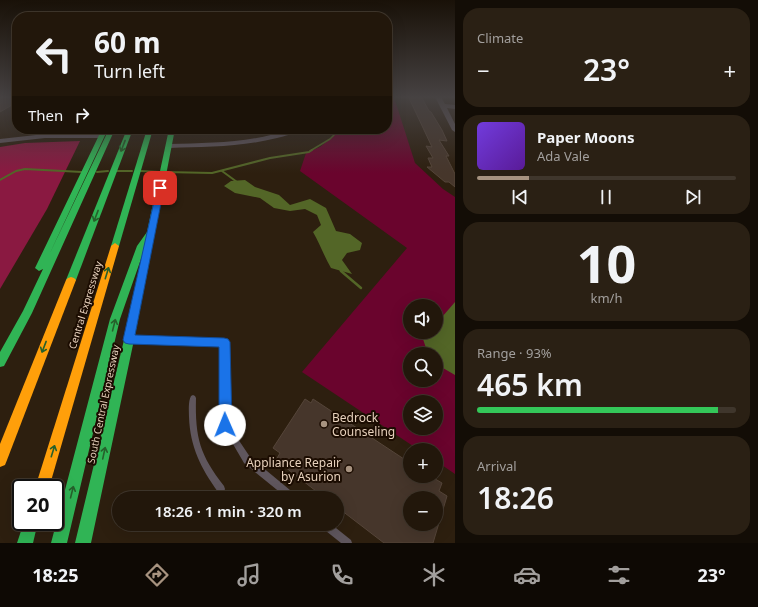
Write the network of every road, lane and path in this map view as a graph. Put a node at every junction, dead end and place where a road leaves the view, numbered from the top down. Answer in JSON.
{"nodes":[{"id":1,"x":74,"y":134,"type":"edge"},
{"id":2,"x":102,"y":134,"type":"edge"},
{"id":3,"x":109,"y":134,"type":"edge"},
{"id":4,"x":128,"y":134,"type":"edge"},
{"id":5,"x":148,"y":134,"type":"edge"},
{"id":6,"x":171,"y":134,"type":"edge"},
{"id":7,"x":283,"y":134,"type":"edge"},
{"id":8,"x":0,"y":141,"type":"edge"},
{"id":9,"x":169,"y":146,"type":"junction"},
{"id":10,"x":91,"y":163,"type":"junction"},
{"id":11,"x":85,"y":178,"type":"junction"},
{"id":12,"x":152,"y":231,"type":"junction"},
{"id":13,"x":129,"y":340,"type":"junction"},
{"id":14,"x":0,"y":354,"type":"edge"},
{"id":15,"x":0,"y":362,"type":"edge"},
{"id":16,"x":193,"y":398,"type":"dead end"},
{"id":17,"x":0,"y":460,"type":"edge"},
{"id":18,"x":45,"y":479,"type":"edge"},
{"id":19,"x":221,"y":489,"type":"dead end"},
{"id":20,"x":284,"y":491,"type":"edge"},
{"id":21,"x":28,"y":531,"type":"edge"},
{"id":22,"x":333,"y":531,"type":"edge"},
{"id":23,"x":25,"y":543,"type":"edge"},
{"id":24,"x":59,"y":543,"type":"edge"},
{"id":25,"x":83,"y":543,"type":"edge"},
{"id":26,"x":348,"y":543,"type":"edge"}],
"edges":[{"from":1,"to":8,"type":"street"},
{"from":2,"to":10,"type":"main road"},
{"from":3,"to":10,"type":"main road"},
{"from":4,"to":17,"type":"main road","name":"Central Expressway","one_way":true},
{"from":18,"to":5,"type":"main road","name":"Central Expressway","one_way":true},
{"from":6,"to":9,"type":"main road","name":"South Central Expressway"},
{"from":7,"to":9,"type":"street"},
{"from":9,"to":12,"type":"main road","name":"South Central Expressway"},
{"from":10,"to":11,"type":"main road"},
{"from":11,"to":14,"type":"main road"},
{"from":11,"to":15,"type":"main road"},
{"from":12,"to":13,"type":"main road","name":"South Central Expressway"},
{"from":24,"to":12,"type":"main road","one_way":true},
{"from":13,"to":20,"type":"lane"},
{"from":25,"to":13,"type":"main road","name":"South Central Expressway","one_way":true},
{"from":16,"to":19,"type":"lane"},
{"from":21,"to":23,"type":"main road"},
{"from":22,"to":26,"type":"lane"}]}
